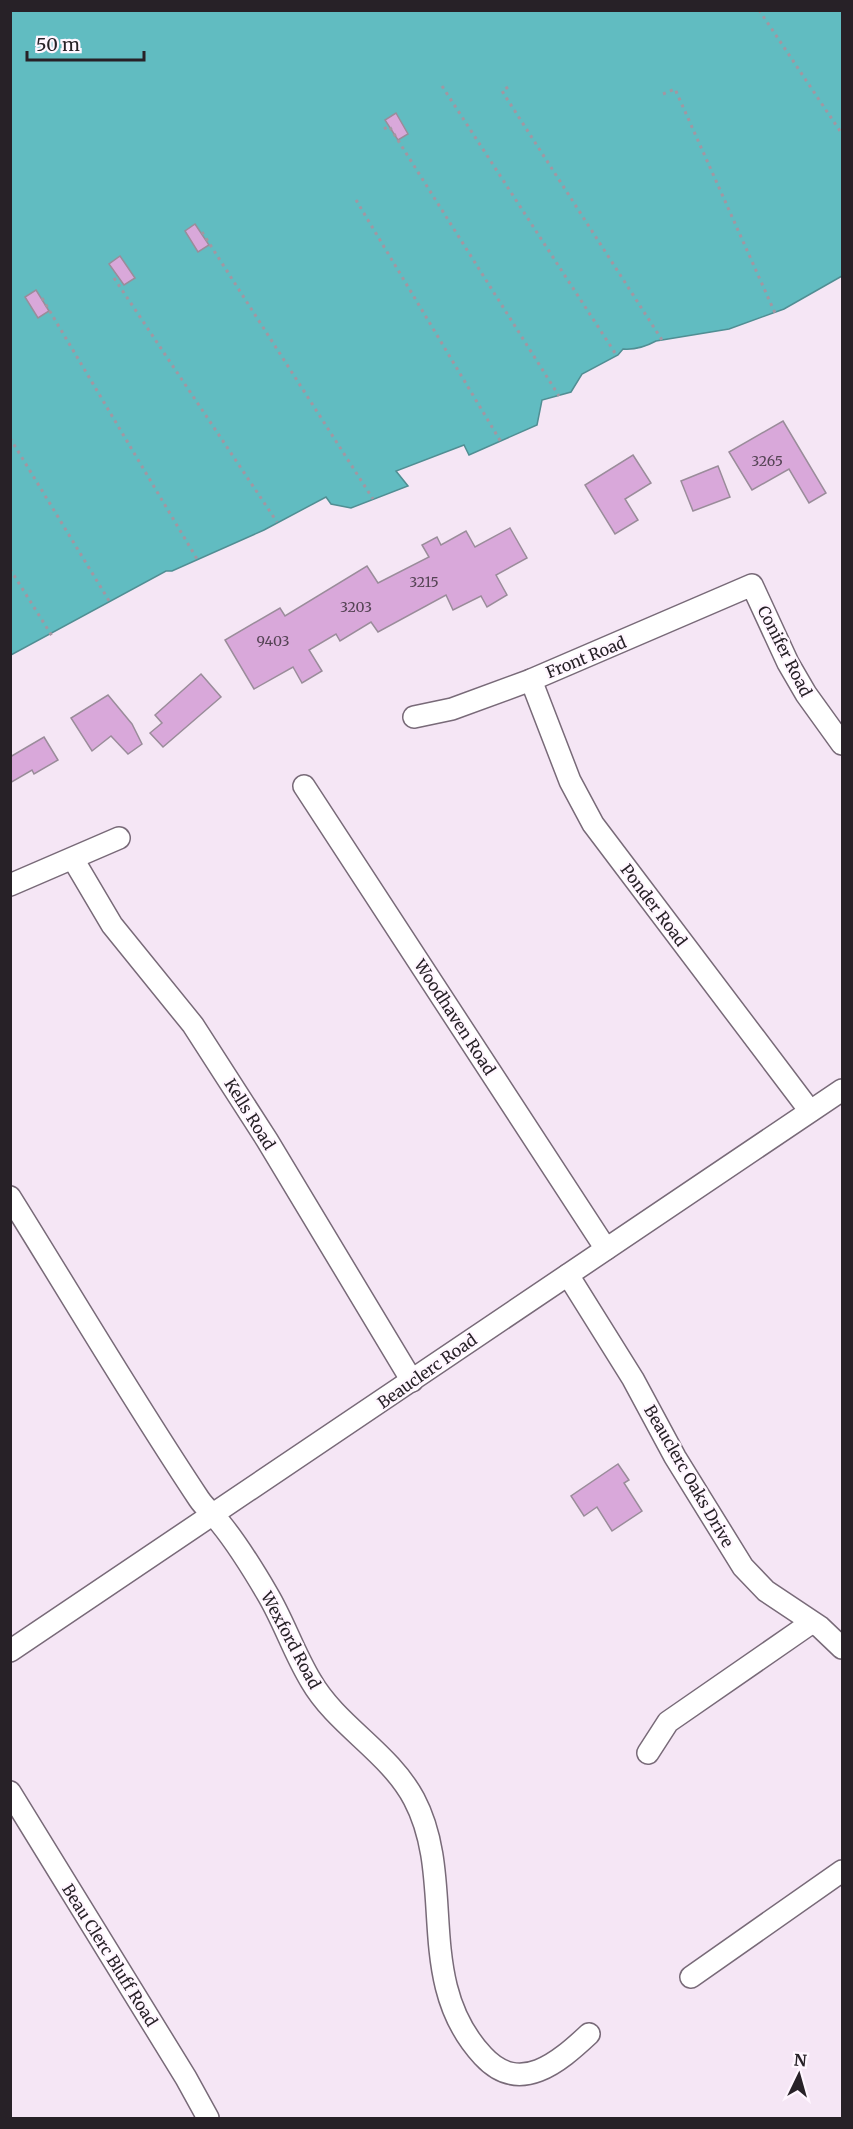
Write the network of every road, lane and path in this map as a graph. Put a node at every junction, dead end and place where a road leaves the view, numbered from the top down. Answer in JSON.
{"nodes":[{"id":1,"x":759,"y":10,"type":"edge"},
{"id":2,"x":442,"y":86,"type":"dead end"},
{"id":3,"x":508,"y":87,"type":"dead end"},
{"id":4,"x":663,"y":94,"type":"dead end"},
{"id":5,"x":384,"y":129,"type":"dead end"},
{"id":6,"x":843,"y":134,"type":"edge"},
{"id":7,"x":356,"y":200,"type":"dead end"},
{"id":8,"x":201,"y":232,"type":"dead end"},
{"id":9,"x":114,"y":278,"type":"dead end"},
{"id":10,"x":42,"y":298,"type":"dead end"},
{"id":11,"x":775,"y":313,"type":"dead end"},
{"id":12,"x":662,"y":340,"type":"dead end"},
{"id":13,"x":616,"y":356,"type":"dead end"},
{"id":14,"x":559,"y":396,"type":"dead end"},
{"id":15,"x":10,"y":438,"type":"edge"},
{"id":16,"x":501,"y":442,"type":"dead end"},
{"id":17,"x":373,"y":499,"type":"dead end"},
{"id":18,"x":277,"y":522,"type":"dead end"},
{"id":19,"x":197,"y":559,"type":"dead end"},
{"id":20,"x":10,"y":569,"type":"edge"},
{"id":21,"x":752,"y":585,"type":"joint"},
{"id":22,"x":111,"y":604,"type":"dead end"},
{"id":23,"x":52,"y":636,"type":"dead end"},
{"id":24,"x":531,"y":680,"type":"junction"},
{"id":25,"x":414,"y":717,"type":"dead end"},
{"id":26,"x":843,"y":744,"type":"edge"},
{"id":27,"x":304,"y":786,"type":"dead end"},
{"id":28,"x":119,"y":838,"type":"dead end"},
{"id":29,"x":73,"y":859,"type":"junction"},
{"id":30,"x":10,"y":885,"type":"edge"},
{"id":31,"x":840,"y":1096,"type":"edge"},
{"id":32,"x":810,"y":1111,"type":"junction"},
{"id":33,"x":10,"y":1197,"type":"edge"},
{"id":34,"x":606,"y":1249,"type":"junction"},
{"id":35,"x":568,"y":1275,"type":"junction"},
{"id":36,"x":412,"y":1380,"type":"junction"},
{"id":37,"x":213,"y":1515,"type":"junction"},
{"id":38,"x":811,"y":1623,"type":"junction"},
{"id":39,"x":843,"y":1648,"type":"edge"},
{"id":40,"x":10,"y":1651,"type":"edge"},
{"id":41,"x":648,"y":1753,"type":"dead end"},
{"id":42,"x":10,"y":1792,"type":"edge"},
{"id":43,"x":843,"y":1871,"type":"edge"},
{"id":44,"x":692,"y":1977,"type":"dead end"},
{"id":45,"x":589,"y":2034,"type":"dead end"},
{"id":46,"x":208,"y":2118,"type":"edge"}],
"edges":[{"from":1,"to":6,"type":"path"},
{"from":2,"to":13,"type":"path"},
{"from":3,"to":12,"type":"path"},
{"from":4,"to":11,"type":"path"},
{"from":5,"to":14,"type":"path"},
{"from":7,"to":16,"type":"path"},
{"from":8,"to":17,"type":"path"},
{"from":9,"to":18,"type":"path"},
{"from":10,"to":19,"type":"path"},
{"from":15,"to":22,"type":"path"},
{"from":20,"to":23,"type":"path"},
{"from":21,"to":24,"type":"street","name":"Front Road"},
{"from":21,"to":26,"type":"street","name":"Conifer Road"},
{"from":24,"to":25,"type":"street","name":"Front Road"},
{"from":24,"to":32,"type":"street","name":"Ponder Road"},
{"from":27,"to":34,"type":"street","name":"Woodhaven Road"},
{"from":28,"to":29,"type":"street"},
{"from":29,"to":30,"type":"street"},
{"from":29,"to":36,"type":"street","name":"Kells Road"},
{"from":31,"to":32,"type":"street","name":"Beauclerc Road"},
{"from":32,"to":34,"type":"street","name":"Beauclerc Road"},
{"from":33,"to":37,"type":"street","name":"Wexford Road"},
{"from":34,"to":35,"type":"street","name":"Beauclerc Road"},
{"from":35,"to":36,"type":"street","name":"Beauclerc Road"},
{"from":35,"to":38,"type":"street","name":"Beauclerc Oaks Drive"},
{"from":36,"to":37,"type":"street","name":"Beauclerc Road"},
{"from":37,"to":40,"type":"street","name":"Beauclerc Road"},
{"from":37,"to":45,"type":"street","name":"Wexford Road"},
{"from":38,"to":39,"type":"street","name":"Beauclerc Oaks Drive"},
{"from":38,"to":41,"type":"street"},
{"from":42,"to":46,"type":"street","name":"Beau Clerc Bluff Road"},
{"from":43,"to":44,"type":"street"}]}
